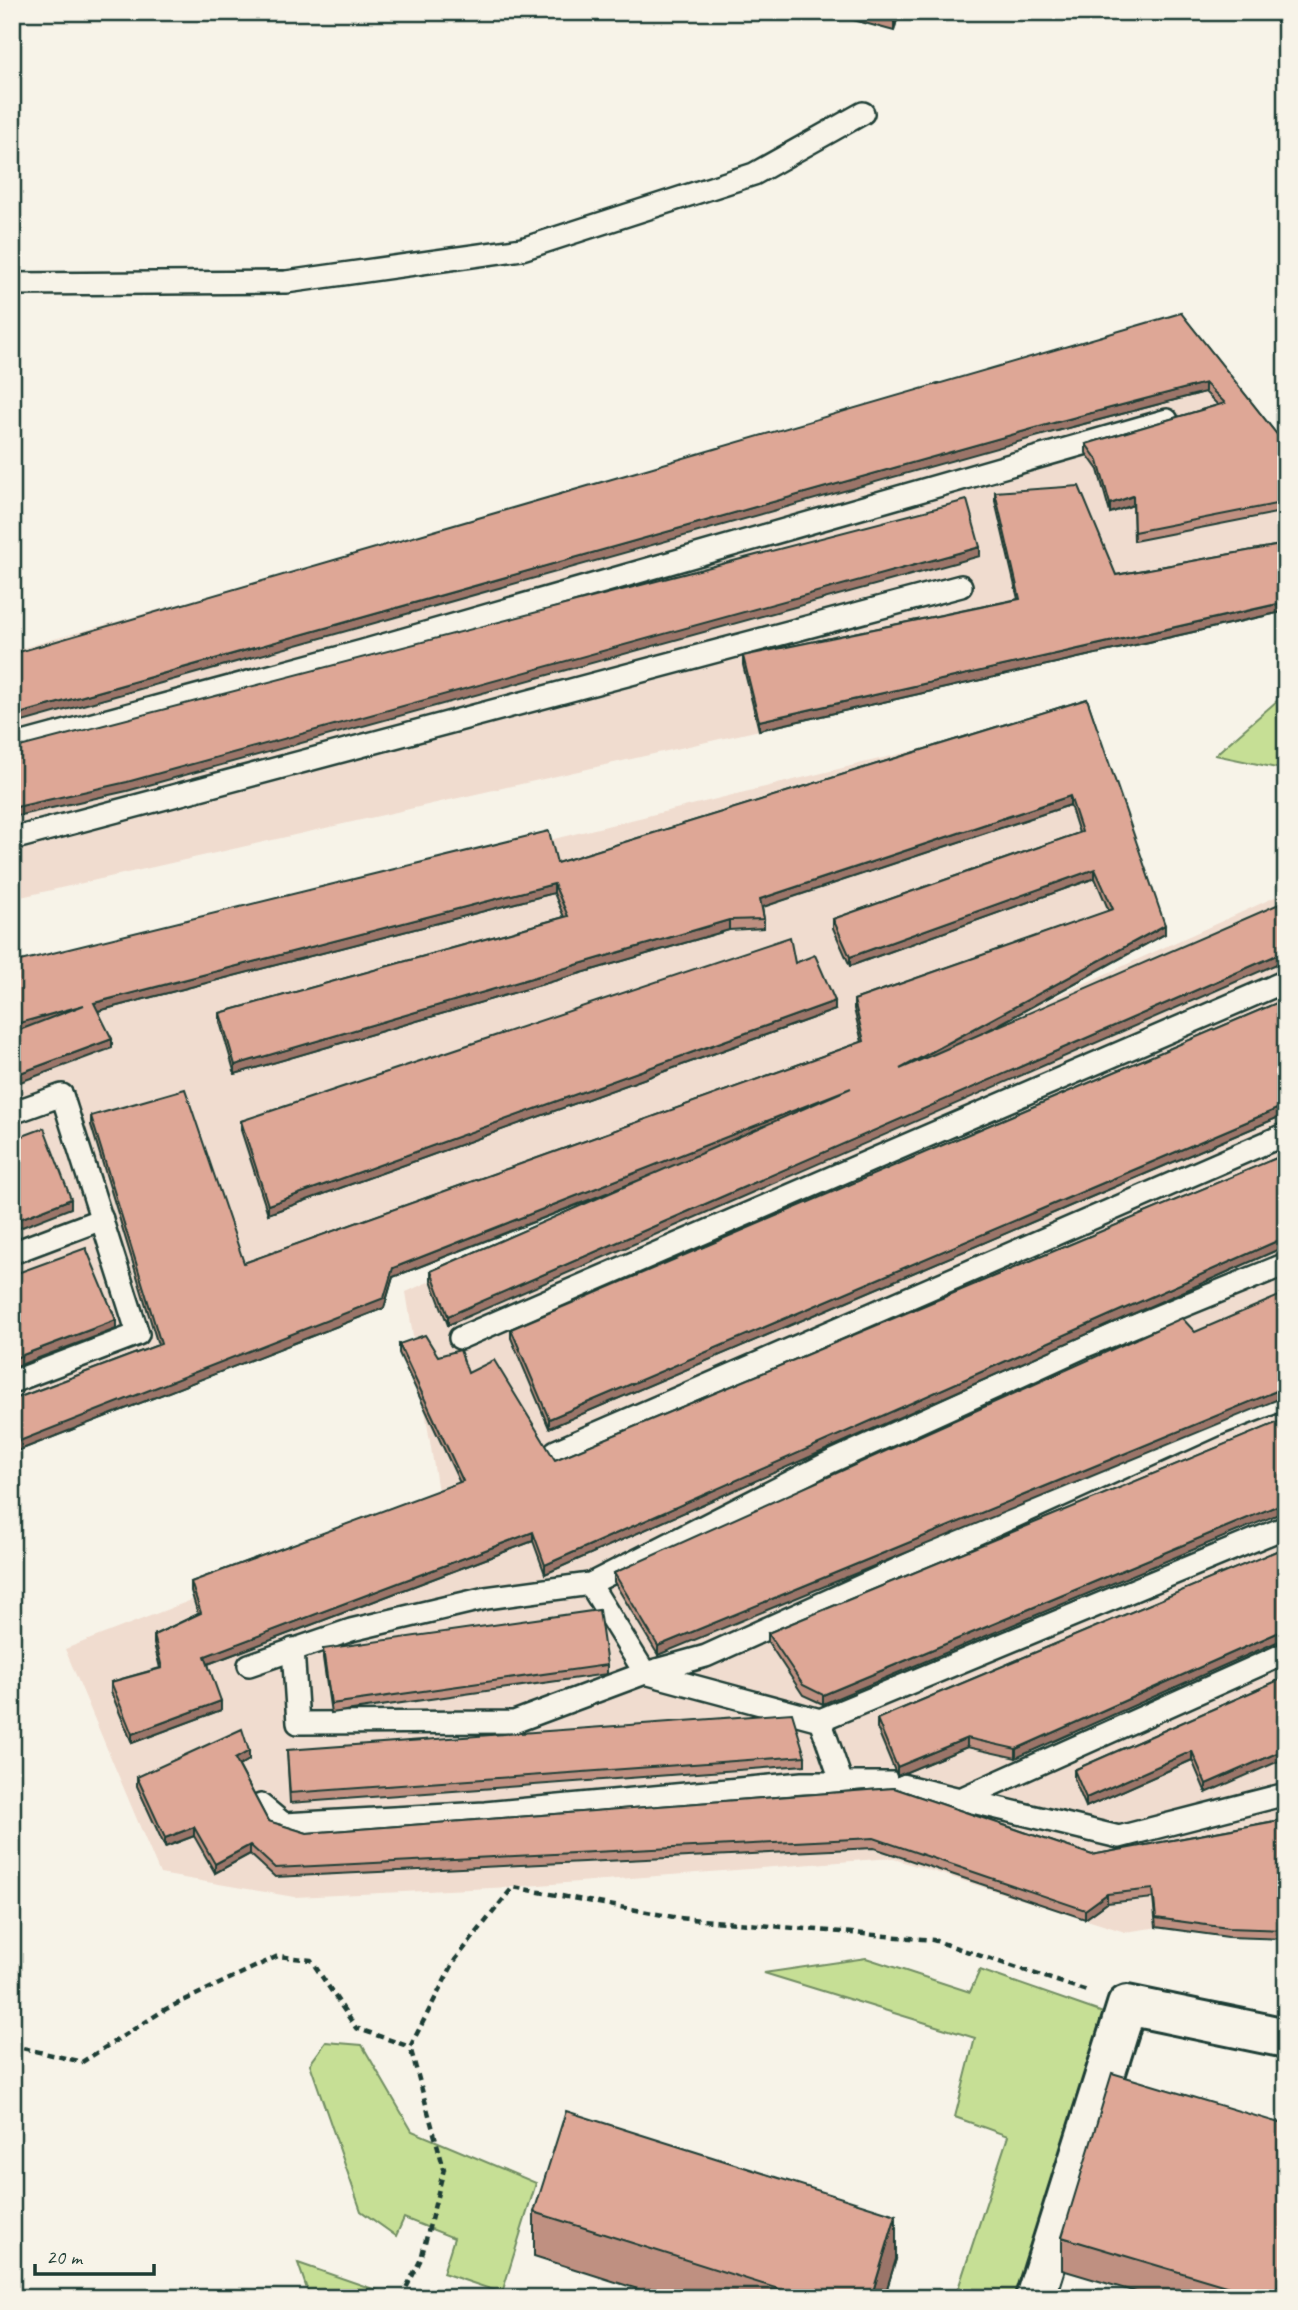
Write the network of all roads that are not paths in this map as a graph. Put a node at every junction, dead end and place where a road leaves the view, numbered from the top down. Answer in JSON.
{"nodes":[{"id":1,"x":863,"y":113,"type":"dead end"},
{"id":2,"x":12,"y":284,"type":"edge"},
{"id":3,"x":1167,"y":420,"type":"edge"},
{"id":4,"x":961,"y":586,"type":"dead end"},
{"id":5,"x":12,"y":746,"type":"edge"},
{"id":6,"x":12,"y":839,"type":"edge"},
{"id":7,"x":1286,"y":981,"type":"edge"},
{"id":8,"x":12,"y":1114,"type":"edge"},
{"id":9,"x":1286,"y":1133,"type":"edge"},
{"id":10,"x":102,"y":1219,"type":"junction"},
{"id":11,"x":12,"y":1253,"type":"edge"},
{"id":12,"x":1286,"y":1264,"type":"edge"},
{"id":13,"x":460,"y":1338,"type":"dead end"},
{"id":14,"x":12,"y":1382,"type":"edge"},
{"id":15,"x":1286,"y":1398,"type":"edge"},
{"id":16,"x":556,"y":1451,"type":"dead end"},
{"id":17,"x":1286,"y":1527,"type":"edge"},
{"id":18,"x":590,"y":1584,"type":"junction"},
{"id":19,"x":293,"y":1649,"type":"junction"},
{"id":20,"x":1286,"y":1653,"type":"edge"},
{"id":21,"x":249,"y":1665,"type":"dead end"},
{"id":22,"x":645,"y":1673,"type":"junction"},
{"id":23,"x":820,"y":1720,"type":"junction"},
{"id":24,"x":842,"y":1783,"type":"junction"},
{"id":25,"x":1286,"y":1794,"type":"edge"},
{"id":26,"x":960,"y":1800,"type":"junction"},
{"id":27,"x":261,"y":1805,"type":"edge"},
{"id":28,"x":1286,"y":2038,"type":"edge"},
{"id":29,"x":1035,"y":2298,"type":"edge"}],
"edges":[{"from":1,"to":2,"type":"lane"},
{"from":3,"to":5,"type":"lane"},
{"from":4,"to":6,"type":"lane"},
{"from":7,"to":13,"type":"lane"},
{"from":8,"to":10,"type":"lane"},
{"from":9,"to":16,"type":"lane"},
{"from":10,"to":11,"type":"lane"},
{"from":10,"to":14,"type":"lane"},
{"from":12,"to":18,"type":"lane"},
{"from":15,"to":22,"type":"lane"},
{"from":17,"to":23,"type":"lane"},
{"from":18,"to":19,"type":"lane"},
{"from":18,"to":22,"type":"lane"},
{"from":19,"to":21,"type":"lane"},
{"from":19,"to":22,"type":"lane"},
{"from":20,"to":26,"type":"lane"},
{"from":22,"to":23,"type":"lane"},
{"from":23,"to":24,"type":"lane"},
{"from":24,"to":26,"type":"lane"},
{"from":24,"to":27,"type":"lane"},
{"from":25,"to":26,"type":"lane"},
{"from":28,"to":29,"type":"street"}]}
